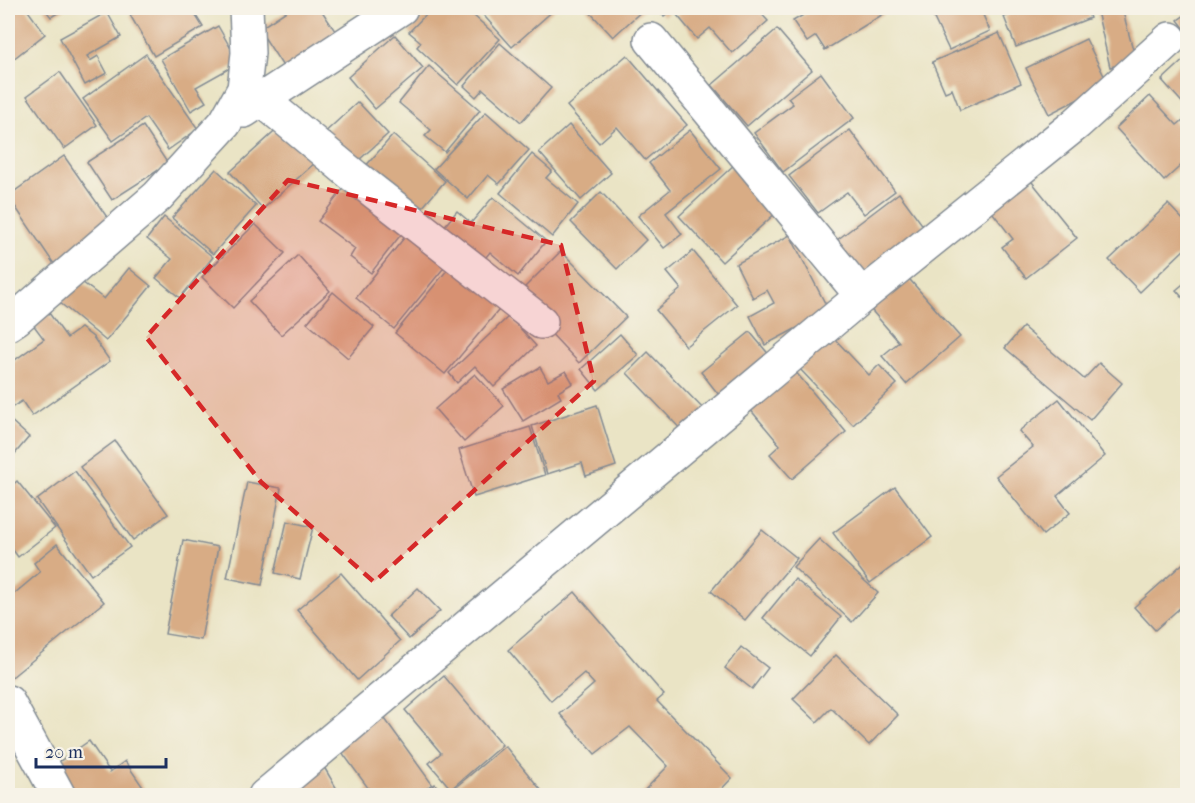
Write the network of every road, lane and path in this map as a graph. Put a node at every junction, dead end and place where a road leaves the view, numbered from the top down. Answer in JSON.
{"nodes":[{"id":1,"x":246,"y":8,"type":"edge"},
{"id":2,"x":401,"y":8,"type":"edge"},
{"id":3,"x":1170,"y":39,"type":"dead end"},
{"id":4,"x":651,"y":40,"type":"dead end"},
{"id":5,"x":261,"y":99,"type":"junction"},
{"id":6,"x":225,"y":123,"type":"junction"},
{"id":7,"x":862,"y":296,"type":"junction"},
{"id":8,"x":541,"y":322,"type":"dead end"},
{"id":9,"x":8,"y":324,"type":"edge"},
{"id":10,"x":8,"y":702,"type":"edge"},
{"id":11,"x":59,"y":795,"type":"edge"},
{"id":12,"x":265,"y":795,"type":"edge"}],
"edges":[{"from":1,"to":6,"type":"street"},
{"from":2,"to":5,"type":"street"},
{"from":3,"to":7,"type":"street"},
{"from":4,"to":7,"type":"street"},
{"from":5,"to":6,"type":"street"},
{"from":5,"to":8,"type":"street"},
{"from":6,"to":9,"type":"street"},
{"from":7,"to":12,"type":"street"},
{"from":10,"to":11,"type":"street"}]}
